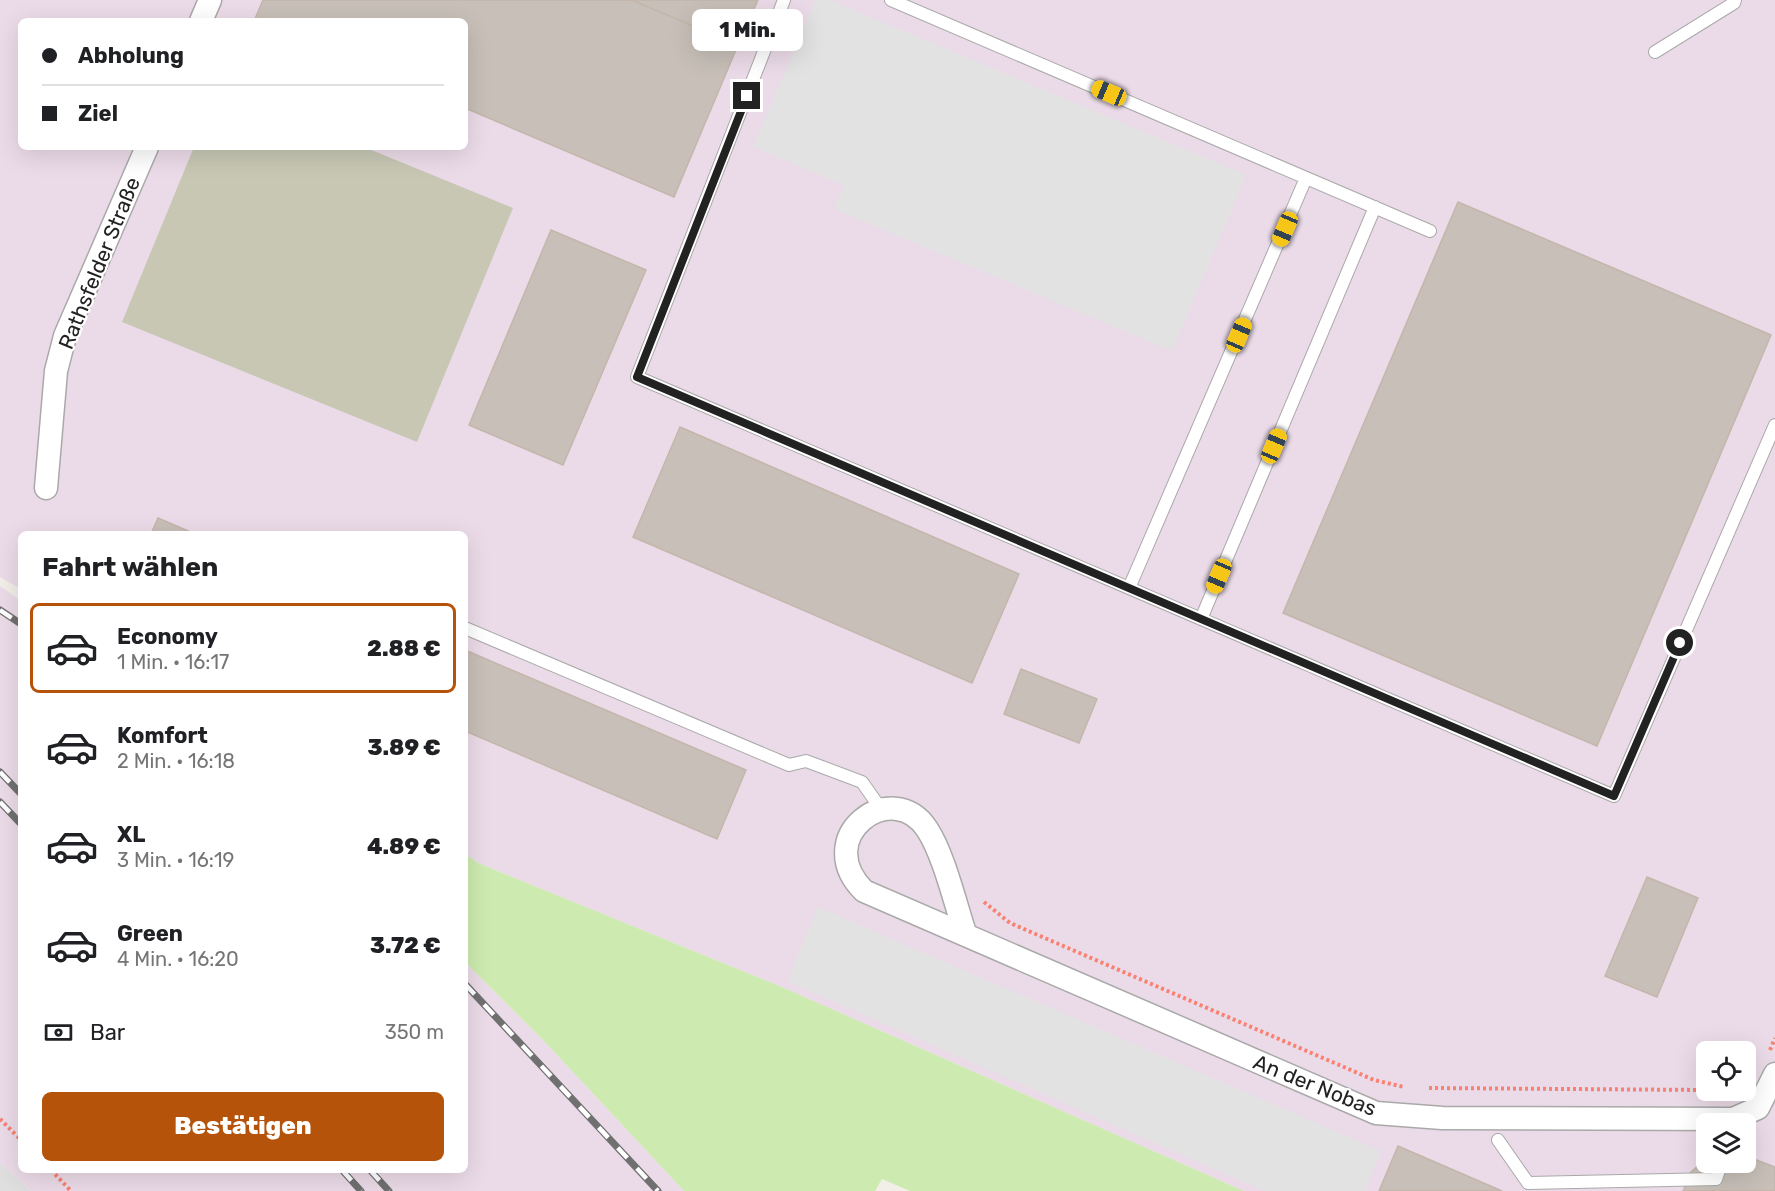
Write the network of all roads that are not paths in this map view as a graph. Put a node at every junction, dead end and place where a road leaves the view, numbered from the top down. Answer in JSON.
{"nodes":[{"id":1,"x":210,"y":0,"type":"edge"},
{"id":2,"x":784,"y":0,"type":"edge"},
{"id":3,"x":891,"y":0,"type":"edge"},
{"id":4,"x":1735,"y":0,"type":"edge"},
{"id":5,"x":202,"y":18,"type":"edge"},
{"id":6,"x":1655,"y":52,"type":"dead end"},
{"id":7,"x":146,"y":150,"type":"edge"},
{"id":8,"x":1306,"y":178,"type":"junction"},
{"id":9,"x":1375,"y":207,"type":"junction"},
{"id":10,"x":1430,"y":231,"type":"dead end"},
{"id":11,"x":1775,"y":424,"type":"edge"},
{"id":12,"x":46,"y":488,"type":"dead end"},
{"id":13,"x":1129,"y":588,"type":"junction"},
{"id":14,"x":1201,"y":619,"type":"junction"},
{"id":15,"x":468,"y":629,"type":"edge"},
{"id":16,"x":882,"y":810,"type":"junction"},
{"id":17,"x":965,"y":933,"type":"junction"},
{"id":18,"x":1775,"y":1074,"type":"edge"},
{"id":19,"x":1748,"y":1113,"type":"edge"},
{"id":20,"x":1696,"y":1121,"type":"edge"},
{"id":21,"x":1498,"y":1140,"type":"dead end"},
{"id":22,"x":1718,"y":1173,"type":"edge"}],
"edges":[{"from":1,"to":5,"type":"street"},
{"from":2,"to":13,"type":"lane"},
{"from":3,"to":8,"type":"lane"},
{"from":4,"to":6,"type":"lane"},
{"from":7,"to":12,"type":"street","name":"Rathsfelder Straße"},
{"from":8,"to":9,"type":"lane"},
{"from":8,"to":13,"type":"lane"},
{"from":9,"to":10,"type":"lane"},
{"from":9,"to":14,"type":"lane"},
{"from":11,"to":14,"type":"lane"},
{"from":13,"to":14,"type":"lane"},
{"from":15,"to":16,"type":"lane"},
{"from":16,"to":17,"type":"street"},
{"from":16,"to":17,"type":"street","name":"An der Nobas"},
{"from":17,"to":20,"type":"street","name":"An der Nobas"},
{"from":18,"to":19,"type":"street","name":"An der Nobas"},
{"from":21,"to":22,"type":"lane"}]}
